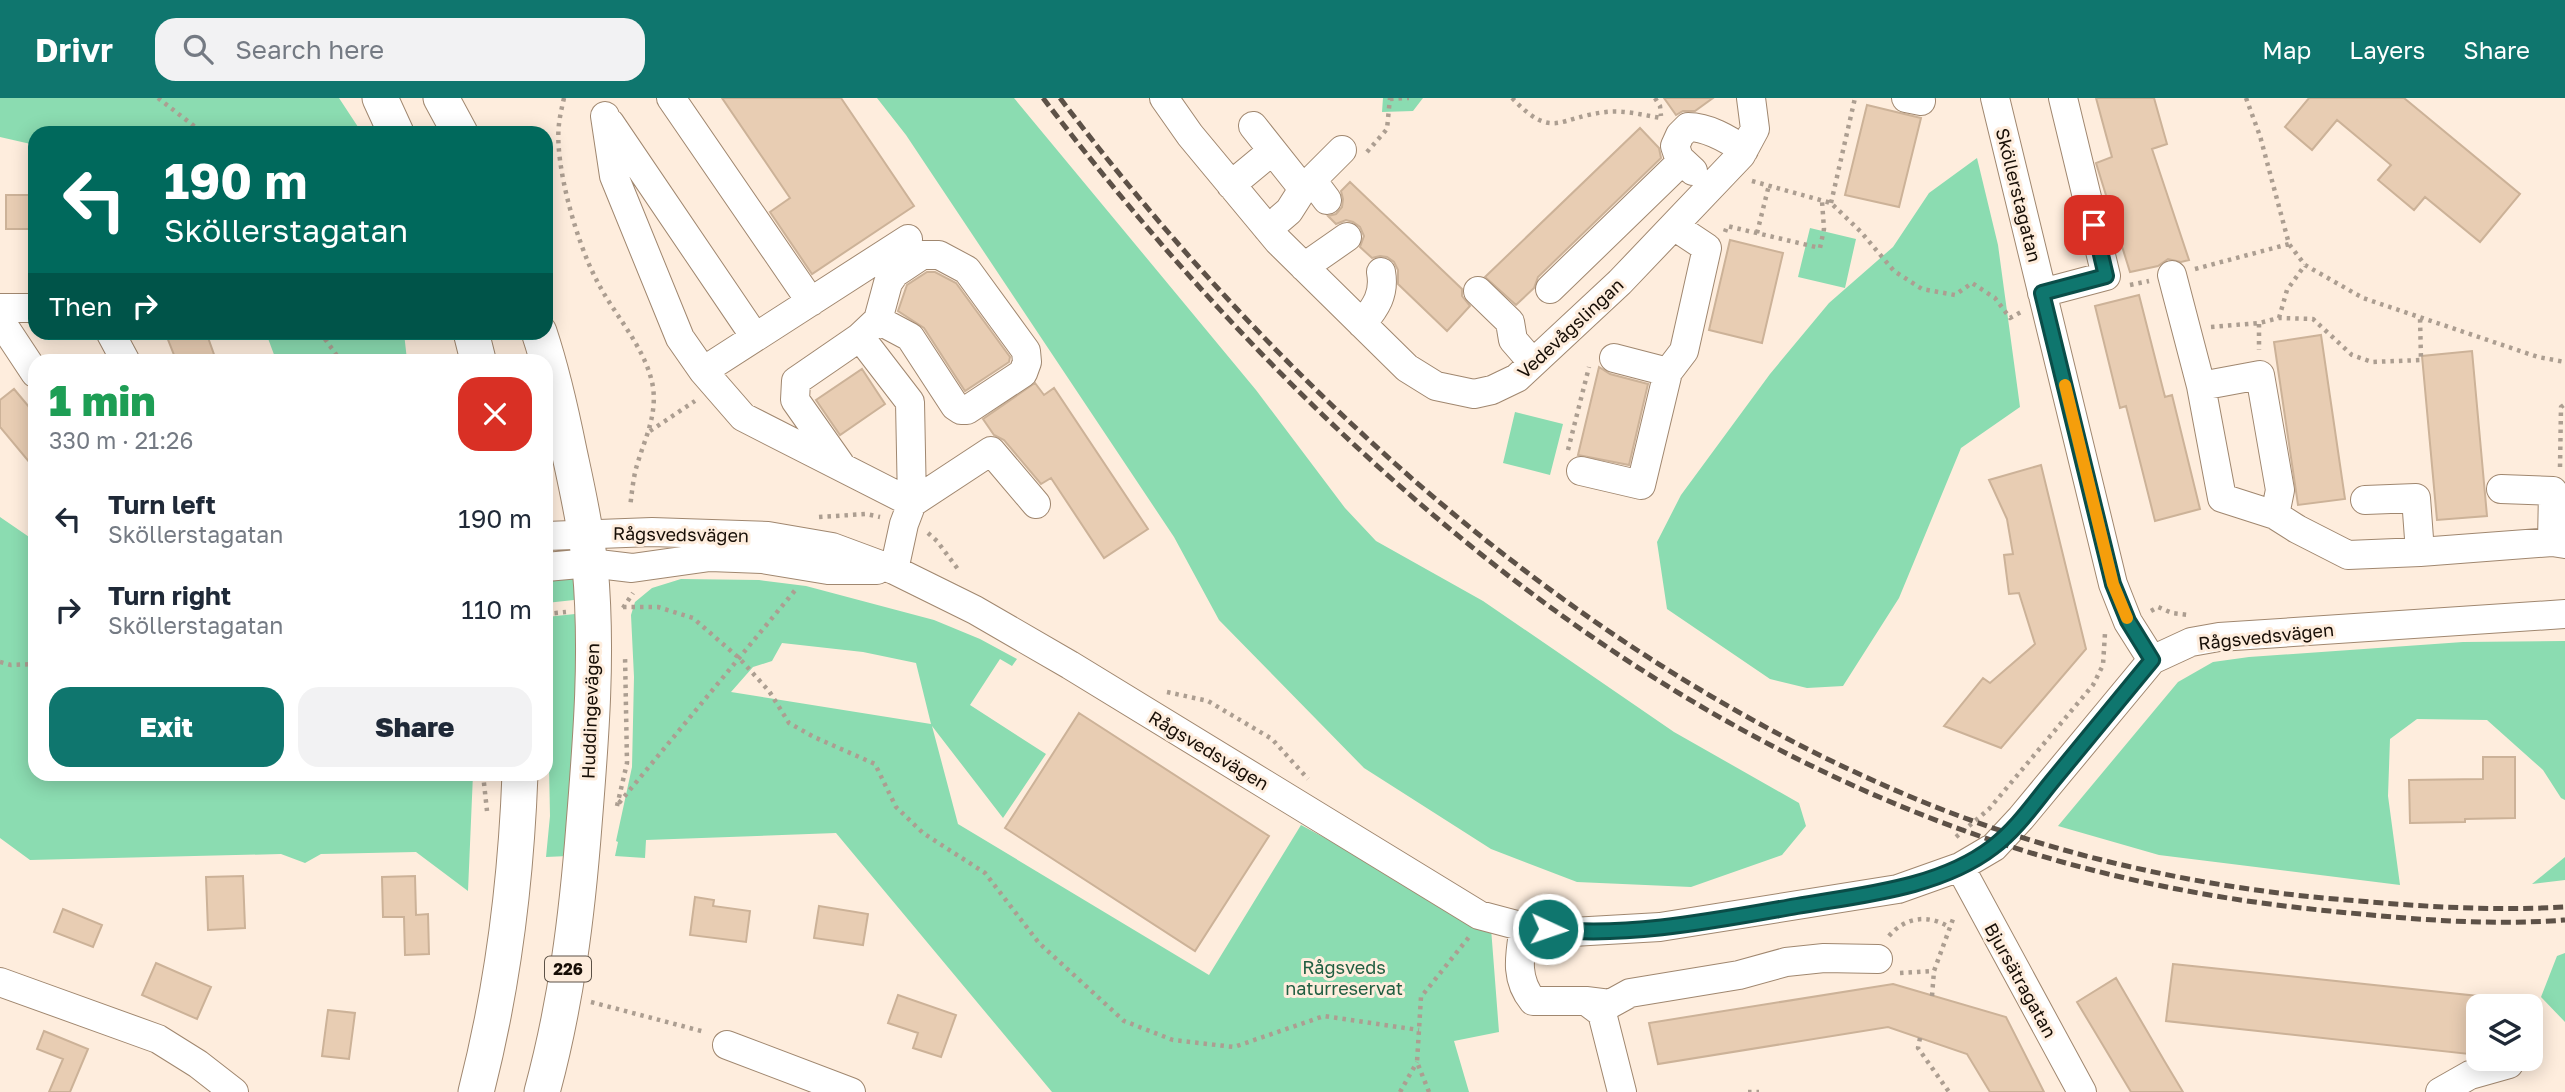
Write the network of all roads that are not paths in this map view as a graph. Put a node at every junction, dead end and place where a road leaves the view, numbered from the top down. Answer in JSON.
{"nodes":[{"id":1,"x":380,"y":98,"type":"edge"},
{"id":2,"x":441,"y":98,"type":"edge"},
{"id":3,"x":671,"y":98,"type":"edge"},
{"id":4,"x":1164,"y":98,"type":"edge"},
{"id":5,"x":1751,"y":98,"type":"edge"},
{"id":6,"x":1995,"y":98,"type":"edge"},
{"id":7,"x":2063,"y":98,"type":"edge"},
{"id":8,"x":605,"y":107,"type":"edge"},
{"id":9,"x":393,"y":126,"type":"edge"},
{"id":10,"x":456,"y":126,"type":"edge"},
{"id":11,"x":1252,"y":127,"type":"dead end"},
{"id":12,"x":1272,"y":150,"type":"junction"},
{"id":13,"x":1342,"y":150,"type":"dead end"},
{"id":14,"x":1744,"y":150,"type":"junction"},
{"id":15,"x":1682,"y":161,"type":"junction"},
{"id":16,"x":1717,"y":181,"type":"junction"},
{"id":17,"x":1231,"y":185,"type":"junction"},
{"id":18,"x":1314,"y":190,"type":"junction"},
{"id":19,"x":1674,"y":226,"type":"junction"},
{"id":20,"x":1268,"y":229,"type":"junction"},
{"id":21,"x":1347,"y":237,"type":"dead end"},
{"id":22,"x":908,"y":239,"type":"dead end"},
{"id":23,"x":1304,"y":267,"type":"junction"},
{"id":24,"x":1381,"y":272,"type":"dead end"},
{"id":25,"x":2172,"y":275,"type":"dead end"},
{"id":26,"x":1550,"y":289,"type":"dead end"},
{"id":27,"x":811,"y":302,"type":"junction"},
{"id":28,"x":1475,"y":302,"type":"dead end"},
{"id":29,"x":2032,"y":302,"type":"junction"},
{"id":30,"x":0,"y":308,"type":"edge"},
{"id":31,"x":28,"y":308,"type":"edge"},
{"id":32,"x":0,"y":320,"type":"edge"},
{"id":33,"x":1362,"y":324,"type":"junction"},
{"id":34,"x":869,"y":329,"type":"junction"},
{"id":35,"x":755,"y":338,"type":"junction"},
{"id":36,"x":1603,"y":358,"type":"road end"},
{"id":37,"x":28,"y":362,"type":"edge"},
{"id":38,"x":1533,"y":363,"type":"junction"},
{"id":39,"x":1668,"y":372,"type":"junction"},
{"id":40,"x":710,"y":379,"type":"junction"},
{"id":41,"x":553,"y":384,"type":"edge"},
{"id":42,"x":2201,"y":386,"type":"junction"},
{"id":43,"x":841,"y":466,"type":"junction"},
{"id":44,"x":1581,"y":471,"type":"road end"},
{"id":45,"x":2501,"y":489,"type":"dead end"},
{"id":46,"x":2365,"y":500,"type":"dead end"},
{"id":47,"x":912,"y":503,"type":"junction"},
{"id":48,"x":1036,"y":504,"type":"dead end"},
{"id":49,"x":2275,"y":514,"type":"junction"},
{"id":50,"x":553,"y":538,"type":"edge"},
{"id":51,"x":2559,"y":543,"type":"edge"},
{"id":52,"x":587,"y":549,"type":"junction"},
{"id":53,"x":2420,"y":552,"type":"junction"},
{"id":54,"x":553,"y":564,"type":"edge"},
{"id":55,"x":894,"y":570,"type":"junction"},
{"id":56,"x":2565,"y":614,"type":"edge"},
{"id":57,"x":2152,"y":660,"type":"junction"},
{"id":58,"x":520,"y":781,"type":"edge"},
{"id":59,"x":1960,"y":867,"type":"junction"},
{"id":60,"x":1524,"y":927,"type":"junction"},
{"id":61,"x":1878,"y":959,"type":"road end"},
{"id":62,"x":0,"y":982,"type":"edge"},
{"id":63,"x":1586,"y":1001,"type":"junction"},
{"id":64,"x":727,"y":1045,"type":"road end"},
{"id":65,"x":2484,"y":1071,"type":"edge"},
{"id":66,"x":234,"y":1092,"type":"edge"},
{"id":67,"x":476,"y":1092,"type":"edge"},
{"id":68,"x":542,"y":1092,"type":"edge"},
{"id":69,"x":851,"y":1092,"type":"edge"},
{"id":70,"x":1622,"y":1092,"type":"edge"},
{"id":71,"x":2082,"y":1092,"type":"edge"},
{"id":72,"x":2440,"y":1092,"type":"edge"}],
"edges":[{"from":1,"to":9,"type":"main road"},
{"from":2,"to":10,"type":"main road"},
{"from":3,"to":27,"type":"street"},
{"from":4,"to":17,"type":"street","name":"Vedevågslingan"},
{"from":5,"to":14,"type":"street","name":"Vedevågslingan"},
{"from":6,"to":29,"type":"street","name":"Sköllerstagatan"},
{"from":7,"to":29,"type":"street"},
{"from":8,"to":35,"type":"street"},
{"from":8,"to":40,"type":"street"},
{"from":11,"to":12,"type":"street"},
{"from":12,"to":17,"type":"street"},
{"from":12,"to":18,"type":"street"},
{"from":13,"to":18,"type":"street"},
{"from":14,"to":15,"type":"street"},
{"from":14,"to":16,"type":"street","name":"Vedevågslingan"},
{"from":15,"to":16,"type":"street"},
{"from":15,"to":26,"type":"street"},
{"from":16,"to":19,"type":"street","name":"Vedevågslingan"},
{"from":17,"to":20,"type":"street","name":"Vedevågslingan"},
{"from":18,"to":20,"type":"street"},
{"from":19,"to":38,"type":"street","name":"Vedevågslingan"},
{"from":19,"to":39,"type":"street"},
{"from":20,"to":23,"type":"street","name":"Vedevågslingan"},
{"from":21,"to":23,"type":"street"},
{"from":22,"to":27,"type":"street"},
{"from":23,"to":33,"type":"street","name":"Vedevågslingan"},
{"from":24,"to":33,"type":"street"},
{"from":25,"to":42,"type":"street"},
{"from":27,"to":35,"type":"street"},
{"from":28,"to":38,"type":"street"},
{"from":29,"to":57,"type":"street","name":"Sköllerstagatan"},
{"from":30,"to":31,"type":"street"},
{"from":32,"to":37,"type":"street"},
{"from":33,"to":38,"type":"street","name":"Vedevågslingan"},
{"from":34,"to":34,"type":"street"},
{"from":34,"to":43,"type":"street"},
{"from":34,"to":47,"type":"street"},
{"from":35,"to":40,"type":"street"},
{"from":36,"to":39,"type":"street"},
{"from":39,"to":44,"type":"street"},
{"from":40,"to":43,"type":"street"},
{"from":41,"to":52,"type":"main road","name":"Huddingevägen","number":"226"},
{"from":42,"to":49,"type":"street"},
{"from":42,"to":49,"type":"street"},
{"from":43,"to":47,"type":"street"},
{"from":45,"to":51,"type":"street"},
{"from":46,"to":53,"type":"street"},
{"from":47,"to":48,"type":"street"},
{"from":47,"to":55,"type":"street"},
{"from":49,"to":53,"type":"street"},
{"from":50,"to":52,"type":"street","name":"Rågsvedsvägen"},
{"from":51,"to":53,"type":"street"},
{"from":52,"to":54,"type":"street","name":"Rågsvedsvägen"},
{"from":52,"to":55,"type":"street","name":"Rågsvedsvägen"},
{"from":52,"to":68,"type":"main road","name":"Huddingevägen","number":"226"},
{"from":55,"to":60,"type":"street","name":"Rågsvedsvägen"},
{"from":56,"to":57,"type":"street","name":"Rågsvedsvägen"},
{"from":57,"to":59,"type":"street","name":"Rågsvedsvägen"},
{"from":58,"to":67,"type":"main road"},
{"from":59,"to":60,"type":"street","name":"Rågsvedsvägen"},
{"from":59,"to":71,"type":"street","name":"Bjursätragatan"},
{"from":60,"to":63,"type":"street"},
{"from":61,"to":63,"type":"street"},
{"from":62,"to":66,"type":"street"},
{"from":63,"to":70,"type":"street"},
{"from":64,"to":69,"type":"street"},
{"from":65,"to":72,"type":"street"}]}
